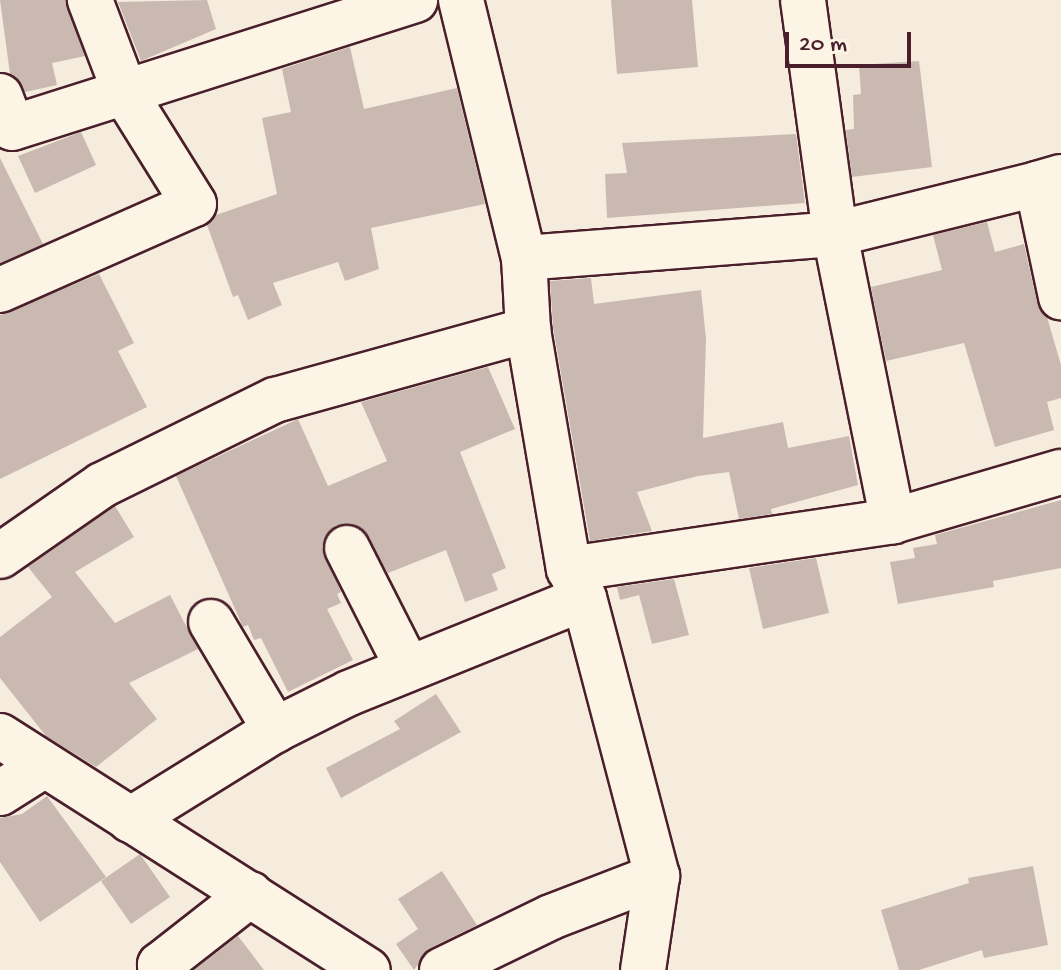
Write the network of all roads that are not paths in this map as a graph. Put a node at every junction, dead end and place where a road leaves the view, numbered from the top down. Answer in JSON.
{"nodes":[{"id":1,"x":90,"y":0,"type":"edge"},
{"id":2,"x":415,"y":0,"type":"edge"},
{"id":3,"x":461,"y":0,"type":"edge"},
{"id":4,"x":803,"y":0,"type":"edge"},
{"id":5,"x":126,"y":95,"type":"junction"},
{"id":6,"x":0,"y":96,"type":"edge"},
{"id":7,"x":1049,"y":181,"type":"edge"},
{"id":8,"x":835,"y":234,"type":"junction"},
{"id":9,"x":524,"y":258,"type":"junction"},
{"id":10,"x":0,"y":290,"type":"edge"},
{"id":11,"x":1061,"y":297,"type":"edge"},
{"id":12,"x":528,"y":330,"type":"junction"},
{"id":13,"x":1061,"y":472,"type":"edge"},
{"id":14,"x":893,"y":521,"type":"junction"},
{"id":15,"x":347,"y":548,"type":"dead end"},
{"id":16,"x":0,"y":556,"type":"edge"},
{"id":17,"x":576,"y":583,"type":"junction"},
{"id":18,"x":211,"y":622,"type":"dead end"},
{"id":19,"x":408,"y":668,"type":"junction"},
{"id":20,"x":275,"y":730,"type":"junction"},
{"id":21,"x":0,"y":736,"type":"edge"},
{"id":22,"x":43,"y":766,"type":"junction"},
{"id":23,"x":0,"y":793,"type":"edge"},
{"id":24,"x":130,"y":820,"type":"junction"},
{"id":25,"x":657,"y":876,"type":"junction"},
{"id":26,"x":251,"y":894,"type":"junction"},
{"id":27,"x":159,"y":968,"type":"edge"},
{"id":28,"x":368,"y":970,"type":"edge"},
{"id":29,"x":442,"y":970,"type":"edge"},
{"id":30,"x":643,"y":970,"type":"edge"}],
"edges":[{"from":1,"to":5,"type":"street"},
{"from":2,"to":5,"type":"street"},
{"from":3,"to":9,"type":"street"},
{"from":4,"to":8,"type":"street"},
{"from":5,"to":6,"type":"street"},
{"from":5,"to":10,"type":"street"},
{"from":7,"to":8,"type":"street"},
{"from":7,"to":11,"type":"street"},
{"from":8,"to":9,"type":"street"},
{"from":8,"to":14,"type":"street"},
{"from":9,"to":12,"type":"street"},
{"from":12,"to":16,"type":"street"},
{"from":12,"to":17,"type":"street"},
{"from":13,"to":14,"type":"street"},
{"from":14,"to":17,"type":"street"},
{"from":15,"to":19,"type":"street"},
{"from":17,"to":19,"type":"street"},
{"from":17,"to":25,"type":"street"},
{"from":18,"to":20,"type":"street"},
{"from":19,"to":20,"type":"street"},
{"from":20,"to":24,"type":"street"},
{"from":21,"to":22,"type":"street"},
{"from":22,"to":23,"type":"street"},
{"from":22,"to":24,"type":"street"},
{"from":24,"to":26,"type":"street"},
{"from":25,"to":29,"type":"street"},
{"from":25,"to":30,"type":"street"},
{"from":26,"to":27,"type":"street"},
{"from":26,"to":28,"type":"street"}]}
